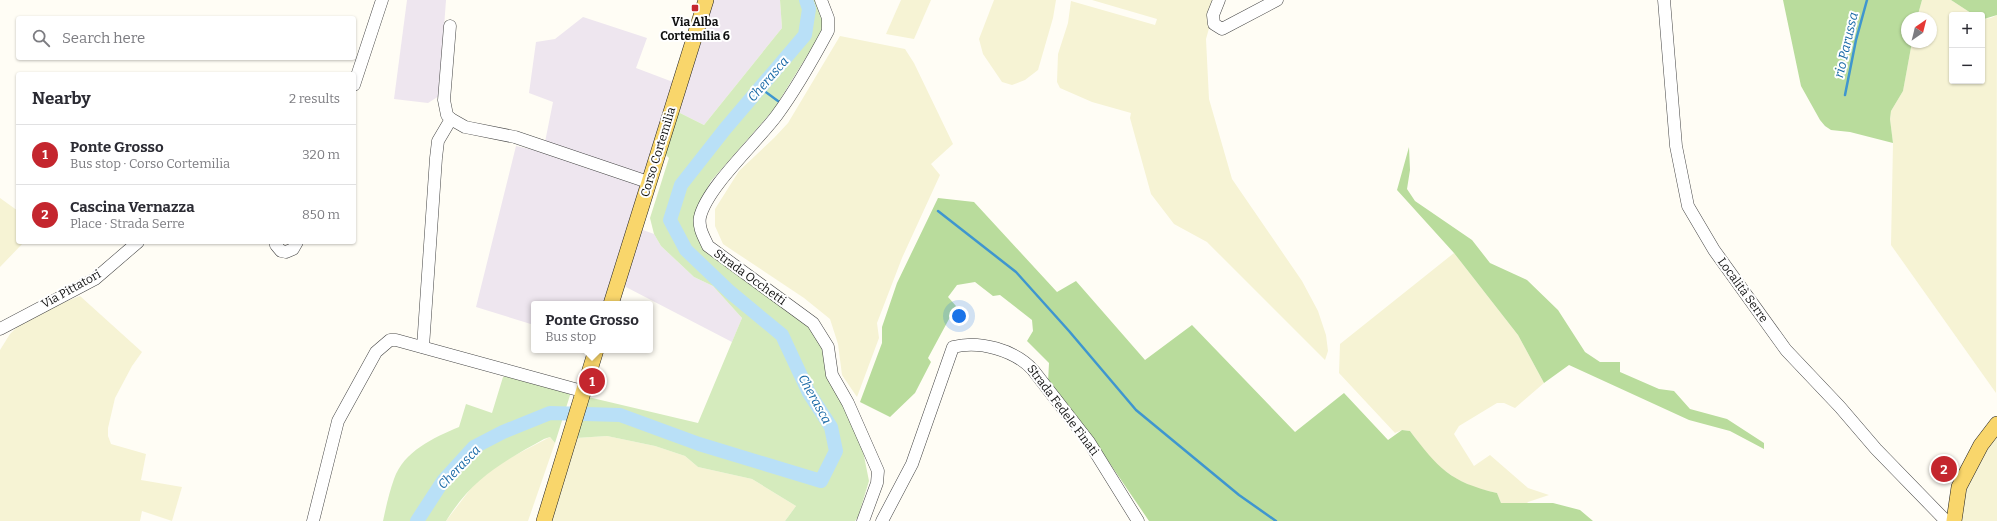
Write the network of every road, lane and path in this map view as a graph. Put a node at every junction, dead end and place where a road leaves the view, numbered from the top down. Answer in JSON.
{"nodes":[{"id":1,"x":382,"y":0,"type":"edge"},
{"id":2,"x":706,"y":0,"type":"edge"},
{"id":3,"x":821,"y":0,"type":"edge"},
{"id":4,"x":1219,"y":0,"type":"edge"},
{"id":5,"x":1277,"y":0,"type":"edge"},
{"id":6,"x":1664,"y":0,"type":"edge"},
{"id":7,"x":450,"y":26,"type":"dead end"},
{"id":8,"x":356,"y":79,"type":"edge"},
{"id":9,"x":451,"y":119,"type":"junction"},
{"id":10,"x":648,"y":182,"type":"junction"},
{"id":11,"x":136,"y":244,"type":"edge"},
{"id":12,"x":276,"y":244,"type":"edge"},
{"id":13,"x":296,"y":244,"type":"edge"},
{"id":14,"x":612,"y":301,"type":"edge"},
{"id":15,"x":0,"y":329,"type":"edge"},
{"id":16,"x":423,"y":347,"type":"junction"},
{"id":17,"x":595,"y":353,"type":"edge"},
{"id":18,"x":581,"y":393,"type":"junction"},
{"id":19,"x":1997,"y":424,"type":"edge"},
{"id":20,"x":313,"y":521,"type":"edge"},
{"id":21,"x":544,"y":521,"type":"edge"},
{"id":22,"x":864,"y":521,"type":"edge"},
{"id":23,"x":882,"y":521,"type":"edge"},
{"id":24,"x":1138,"y":521,"type":"edge"},
{"id":25,"x":1946,"y":521,"type":"edge"},
{"id":26,"x":1954,"y":521,"type":"edge"}],
"edges":[{"from":1,"to":8,"type":"street"},
{"from":2,"to":10,"type":"main road","name":"Corso Cortemilia"},
{"from":3,"to":22,"type":"street","name":"Strada Occhetti"},
{"from":4,"to":5,"type":"street"},
{"from":6,"to":25,"type":"street","name":"Località Serre"},
{"from":7,"to":9,"type":"street"},
{"from":9,"to":10,"type":"street"},
{"from":9,"to":16,"type":"street"},
{"from":10,"to":14,"type":"main road","name":"Corso Cortemilia"},
{"from":11,"to":15,"type":"street","name":"Via Pittatori"},
{"from":12,"to":13,"type":"street"},
{"from":16,"to":18,"type":"street"},
{"from":16,"to":20,"type":"street"},
{"from":17,"to":18,"type":"main road"},
{"from":18,"to":21,"type":"main road"},
{"from":19,"to":26,"type":"main road"},
{"from":23,"to":24,"type":"street","name":"Strada Fedele Finati"}]}
